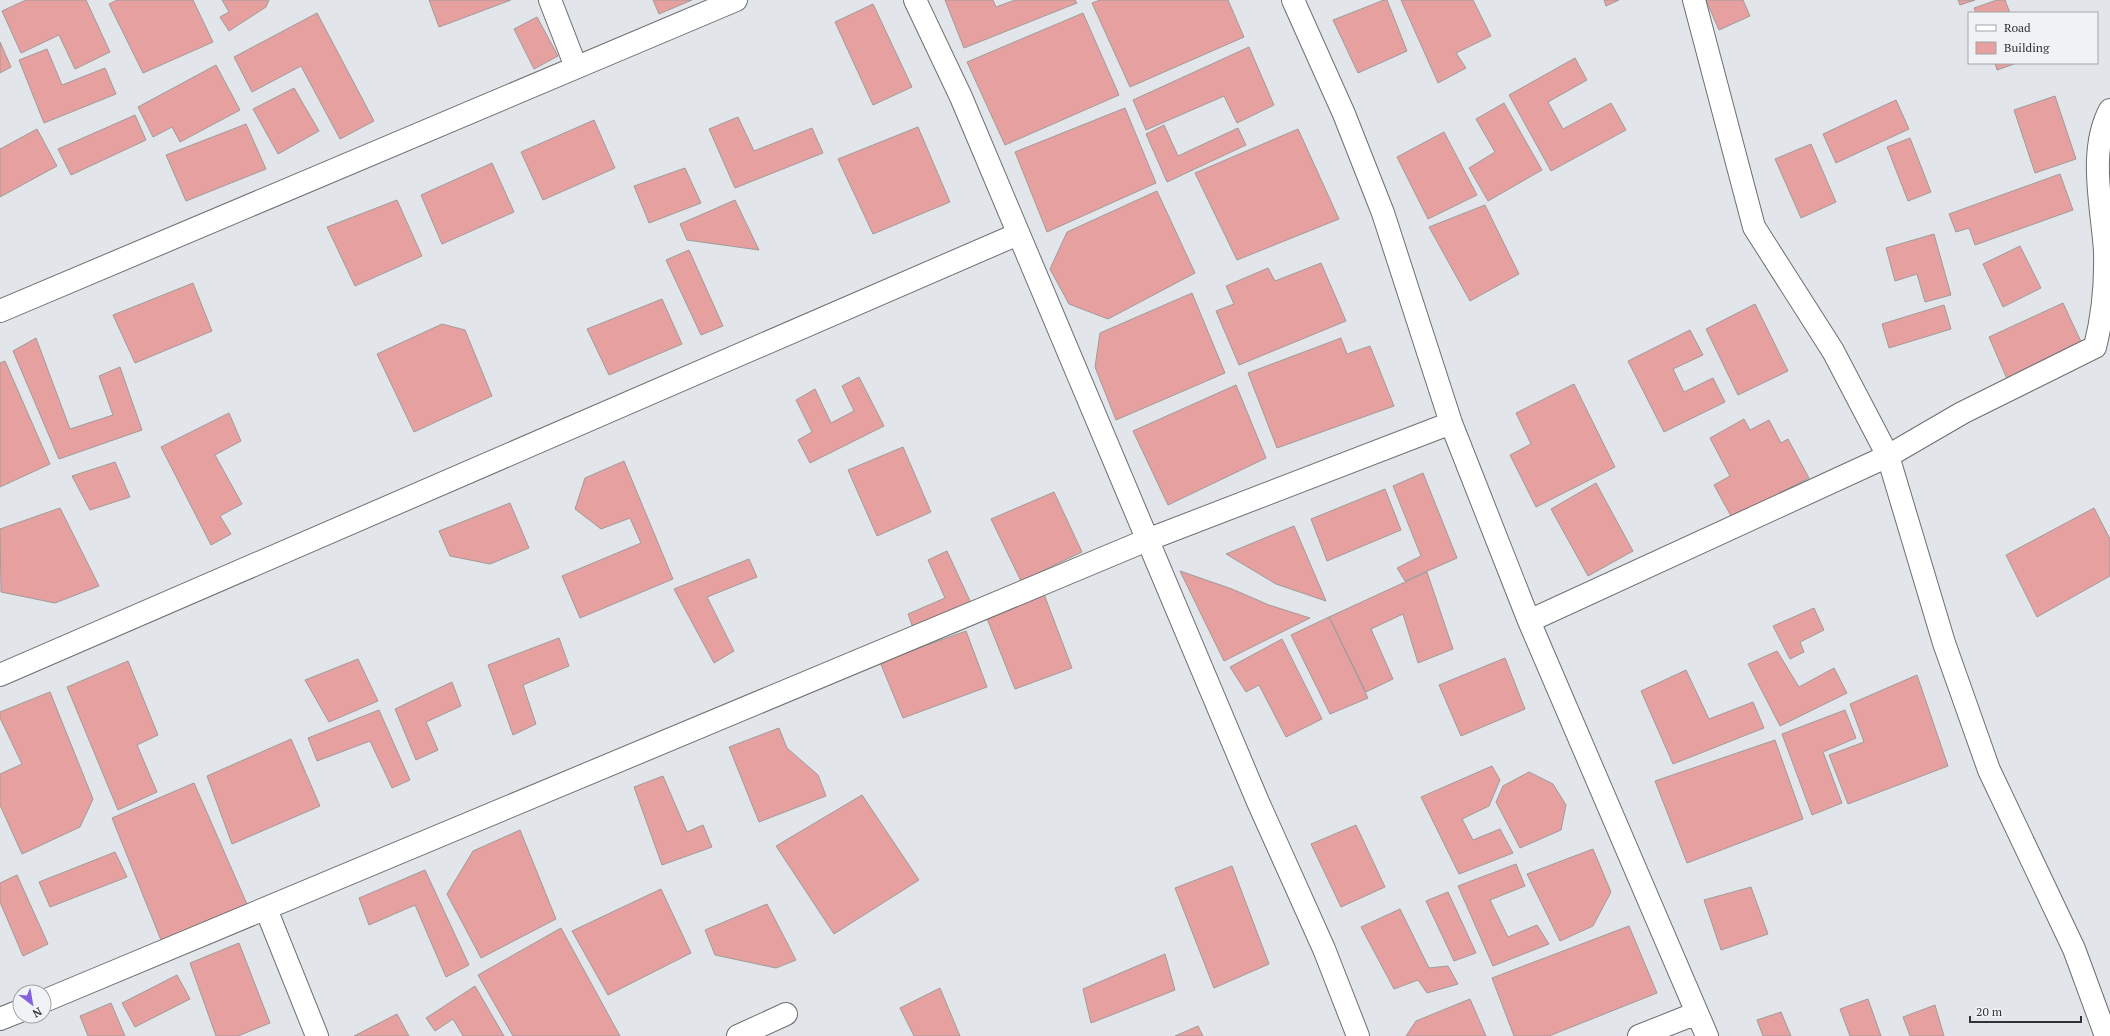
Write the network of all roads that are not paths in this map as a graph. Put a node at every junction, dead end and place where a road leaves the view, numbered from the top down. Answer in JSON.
{"nodes":[{"id":1,"x":550,"y":0,"type":"edge"},
{"id":2,"x":736,"y":0,"type":"edge"},
{"id":3,"x":915,"y":0,"type":"edge"},
{"id":4,"x":1293,"y":0,"type":"edge"},
{"id":5,"x":1694,"y":0,"type":"edge"},
{"id":6,"x":576,"y":67,"type":"junction"},
{"id":7,"x":2110,"y":110,"type":"edge"},
{"id":8,"x":1018,"y":234,"type":"junction"},
{"id":9,"x":0,"y":311,"type":"edge"},
{"id":10,"x":2103,"y":347,"type":"edge"},
{"id":11,"x":1451,"y":423,"type":"junction"},
{"id":12,"x":1888,"y":456,"type":"junction"},
{"id":13,"x":1147,"y":540,"type":"junction"},
{"id":14,"x":1529,"y":621,"type":"junction"},
{"id":15,"x":0,"y":675,"type":"edge"},
{"id":16,"x":266,"y":909,"type":"junction"},
{"id":17,"x":52,"y":998,"type":"edge"},
{"id":18,"x":1697,"y":1013,"type":"junction"},
{"id":19,"x":12,"y":1014,"type":"edge"},
{"id":20,"x":786,"y":1014,"type":"dead end"},
{"id":21,"x":0,"y":1019,"type":"edge"},
{"id":22,"x":317,"y":1036,"type":"edge"},
{"id":23,"x":738,"y":1036,"type":"edge"},
{"id":24,"x":1358,"y":1036,"type":"edge"},
{"id":25,"x":1639,"y":1036,"type":"edge"},
{"id":26,"x":1707,"y":1036,"type":"edge"},
{"id":27,"x":2106,"y":1036,"type":"edge"}],
"edges":[{"from":1,"to":6,"type":"street"},
{"from":2,"to":6,"type":"street"},
{"from":3,"to":8,"type":"street"},
{"from":4,"to":11,"type":"street"},
{"from":5,"to":12,"type":"street"},
{"from":6,"to":9,"type":"street"},
{"from":7,"to":10,"type":"street"},
{"from":8,"to":13,"type":"street"},
{"from":8,"to":15,"type":"street"},
{"from":10,"to":12,"type":"street"},
{"from":11,"to":13,"type":"street"},
{"from":11,"to":14,"type":"street"},
{"from":12,"to":14,"type":"street"},
{"from":12,"to":27,"type":"street"},
{"from":13,"to":16,"type":"street"},
{"from":13,"to":24,"type":"street"},
{"from":14,"to":18,"type":"street"},
{"from":16,"to":17,"type":"street"},
{"from":16,"to":22,"type":"street"},
{"from":18,"to":25,"type":"street"},
{"from":18,"to":26,"type":"street"},
{"from":19,"to":21,"type":"street"},
{"from":20,"to":23,"type":"street"}]}
